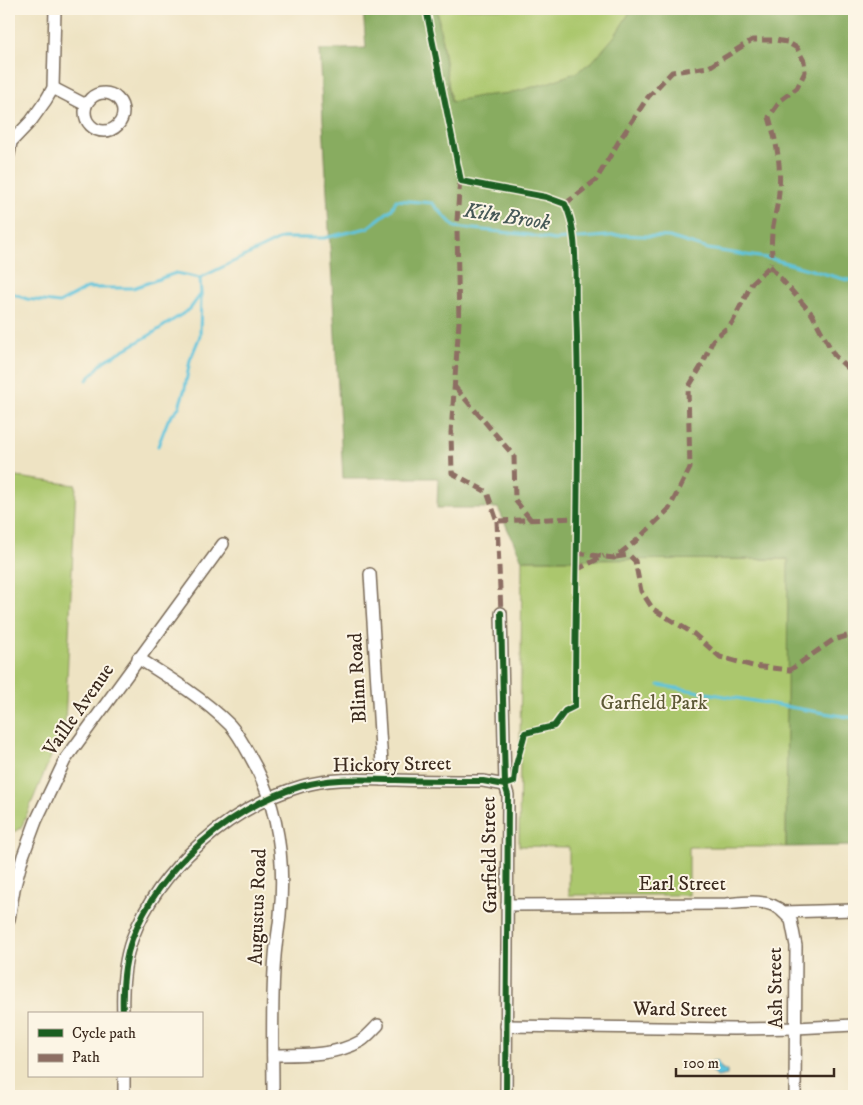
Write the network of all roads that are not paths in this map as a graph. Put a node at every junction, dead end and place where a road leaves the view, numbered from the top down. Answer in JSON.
{"nodes":[{"id":1,"x":55,"y":9,"type":"edge"},
{"id":2,"x":53,"y":88,"type":"junction"},
{"id":3,"x":86,"y":105,"type":"dead end"},
{"id":4,"x":10,"y":140,"type":"edge"},
{"id":5,"x":9,"y":154,"type":"edge"},
{"id":6,"x":223,"y":544,"type":"dead end"},
{"id":7,"x":370,"y":574,"type":"dead end"},
{"id":8,"x":501,"y":612,"type":"dead end"},
{"id":9,"x":138,"y":658,"type":"junction"},
{"id":10,"x":383,"y":780,"type":"junction"},
{"id":11,"x":505,"y":785,"type":"junction"},
{"id":12,"x":270,"y":799,"type":"junction"},
{"id":13,"x":507,"y":904,"type":"junction"},
{"id":14,"x":854,"y":910,"type":"edge"},
{"id":15,"x":784,"y":912,"type":"junction"},
{"id":16,"x":9,"y":919,"type":"edge"},
{"id":17,"x":123,"y":1012,"type":"edge"},
{"id":18,"x":378,"y":1025,"type":"dead end"},
{"id":19,"x":854,"y":1025,"type":"edge"},
{"id":20,"x":506,"y":1026,"type":"junction"},
{"id":21,"x":796,"y":1028,"type":"junction"},
{"id":22,"x":273,"y":1055,"type":"junction"},
{"id":23,"x":124,"y":1078,"type":"edge"},
{"id":24,"x":124,"y":1096,"type":"edge"},
{"id":25,"x":273,"y":1096,"type":"edge"},
{"id":26,"x":506,"y":1096,"type":"edge"},
{"id":27,"x":795,"y":1096,"type":"edge"}],
"edges":[{"from":1,"to":2,"type":"street"},
{"from":2,"to":3,"type":"street"},
{"from":2,"to":4,"type":"street"},
{"from":4,"to":5,"type":"street"},
{"from":6,"to":9,"type":"street","name":"Vaille Avenue"},
{"from":7,"to":10,"type":"street","name":"Blinn Road"},
{"from":8,"to":11,"type":"street","name":"Garfield Street"},
{"from":9,"to":12,"type":"street","name":"Augustus Road"},
{"from":9,"to":16,"type":"street","name":"Vaille Avenue"},
{"from":10,"to":11,"type":"street","name":"Hickory Street"},
{"from":10,"to":12,"type":"street","name":"Hickory Street"},
{"from":11,"to":13,"type":"street","name":"Garfield Street"},
{"from":12,"to":17,"type":"street","name":"Hickory Street"},
{"from":12,"to":22,"type":"street","name":"Augustus Road"},
{"from":13,"to":15,"type":"street","name":"Earl Street"},
{"from":13,"to":20,"type":"street","name":"Garfield Street"},
{"from":14,"to":15,"type":"street","name":"Earl Street"},
{"from":15,"to":21,"type":"street","name":"Ash Street"},
{"from":18,"to":22,"type":"street"},
{"from":19,"to":21,"type":"street","name":"Ward Street"},
{"from":20,"to":21,"type":"street","name":"Ward Street"},
{"from":20,"to":26,"type":"street","name":"Garfield Street"},
{"from":21,"to":27,"type":"street","name":"Ash Street"},
{"from":22,"to":25,"type":"street","name":"Augustus Road"},
{"from":23,"to":24,"type":"street"}]}
